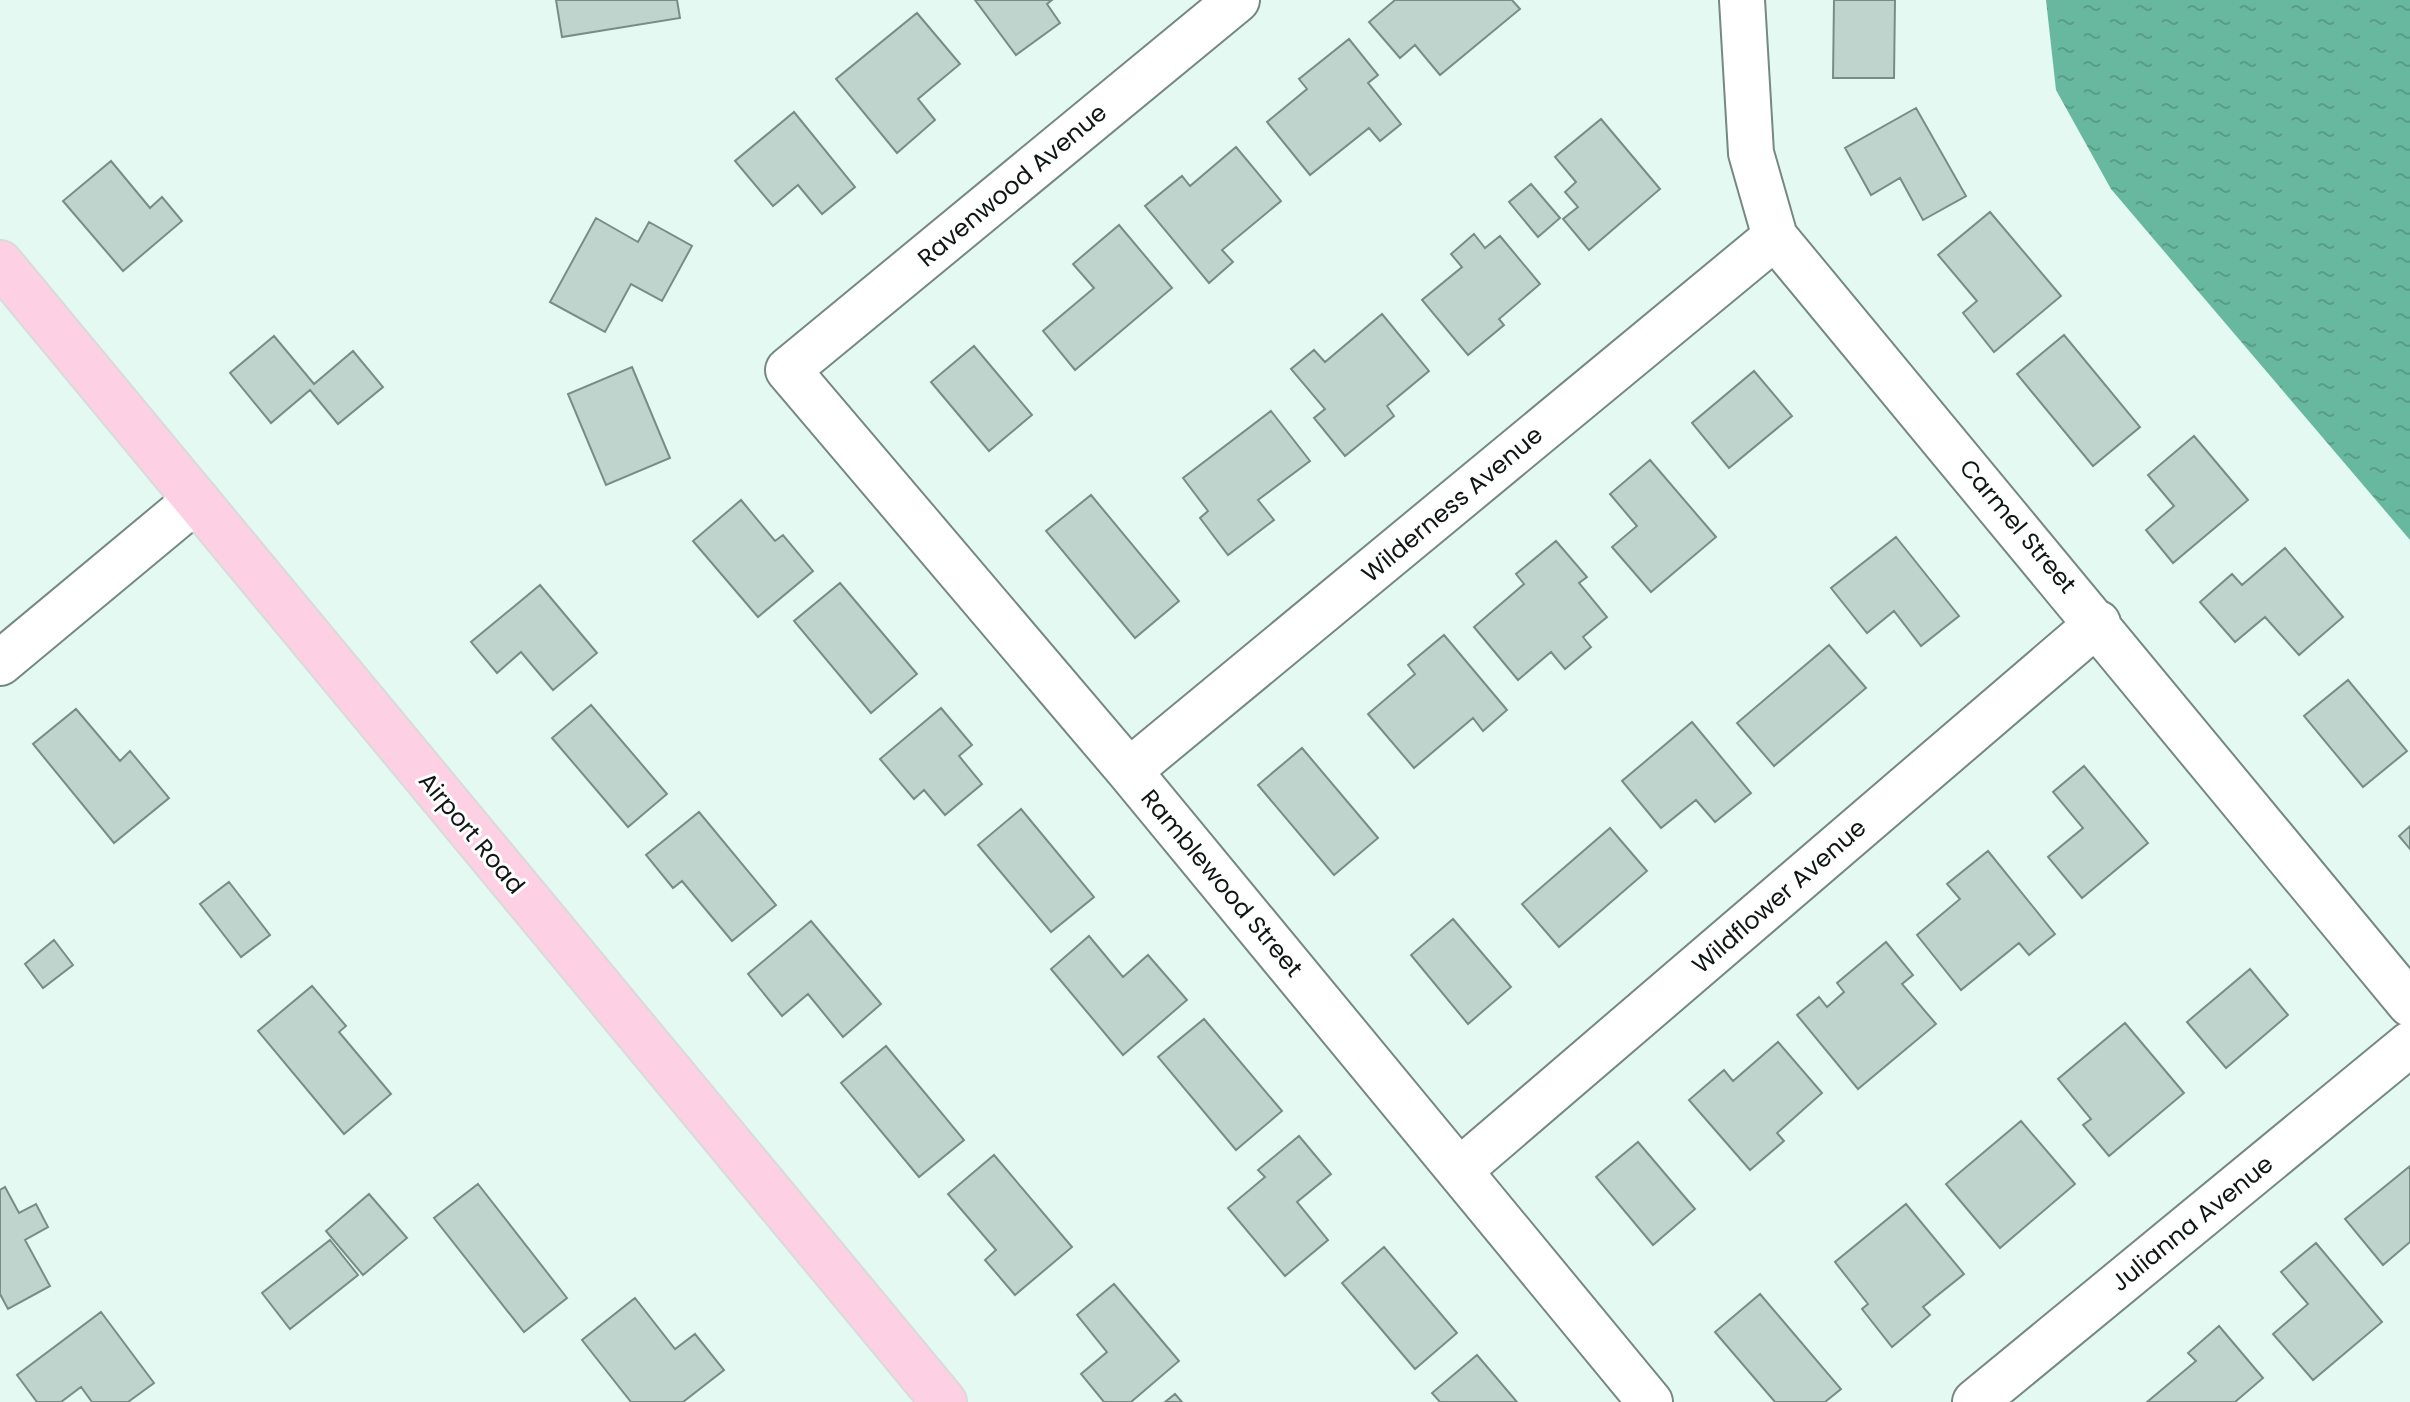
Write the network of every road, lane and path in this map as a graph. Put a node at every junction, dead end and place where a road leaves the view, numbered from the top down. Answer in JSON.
{"nodes":[{"id":1,"x":1237,"y":0,"type":"edge"},
{"id":2,"x":1742,"y":0,"type":"edge"},
{"id":3,"x":1775,"y":237,"type":"junction"},
{"id":4,"x":0,"y":263,"type":"edge"},
{"id":5,"x":788,"y":370,"type":"joint"},
{"id":6,"x":196,"y":500,"type":"junction"},
{"id":7,"x":2098,"y":623,"type":"junction"},
{"id":8,"x":0,"y":663,"type":"edge"},
{"id":9,"x":1129,"y":771,"type":"junction"},
{"id":10,"x":2410,"y":1004,"type":"edge"},
{"id":11,"x":2410,"y":1044,"type":"edge"},
{"id":12,"x":1460,"y":1170,"type":"junction"},
{"id":13,"x":944,"y":1402,"type":"edge"},
{"id":14,"x":1650,"y":1402,"type":"edge"},
{"id":15,"x":1975,"y":1402,"type":"edge"}],
"edges":[{"from":1,"to":5,"type":"street","name":"Ravenwood Avenue"},
{"from":2,"to":3,"type":"street","name":"Carmel Street"},
{"from":3,"to":7,"type":"street","name":"Carmel Street"},
{"from":3,"to":9,"type":"street","name":"Wilderness Avenue"},
{"from":4,"to":6,"type":"main road","name":"Airport Road"},
{"from":5,"to":9,"type":"street","name":"Ramblewood Street"},
{"from":6,"to":8,"type":"street"},
{"from":6,"to":13,"type":"main road","name":"Airport Road"},
{"from":7,"to":10,"type":"street","name":"Carmel Street"},
{"from":7,"to":12,"type":"street","name":"Wildflower Avenue"},
{"from":9,"to":12,"type":"street","name":"Ramblewood Street"},
{"from":11,"to":15,"type":"street","name":"Julianna Avenue"},
{"from":12,"to":14,"type":"street","name":"Ramblewood Street"}]}
